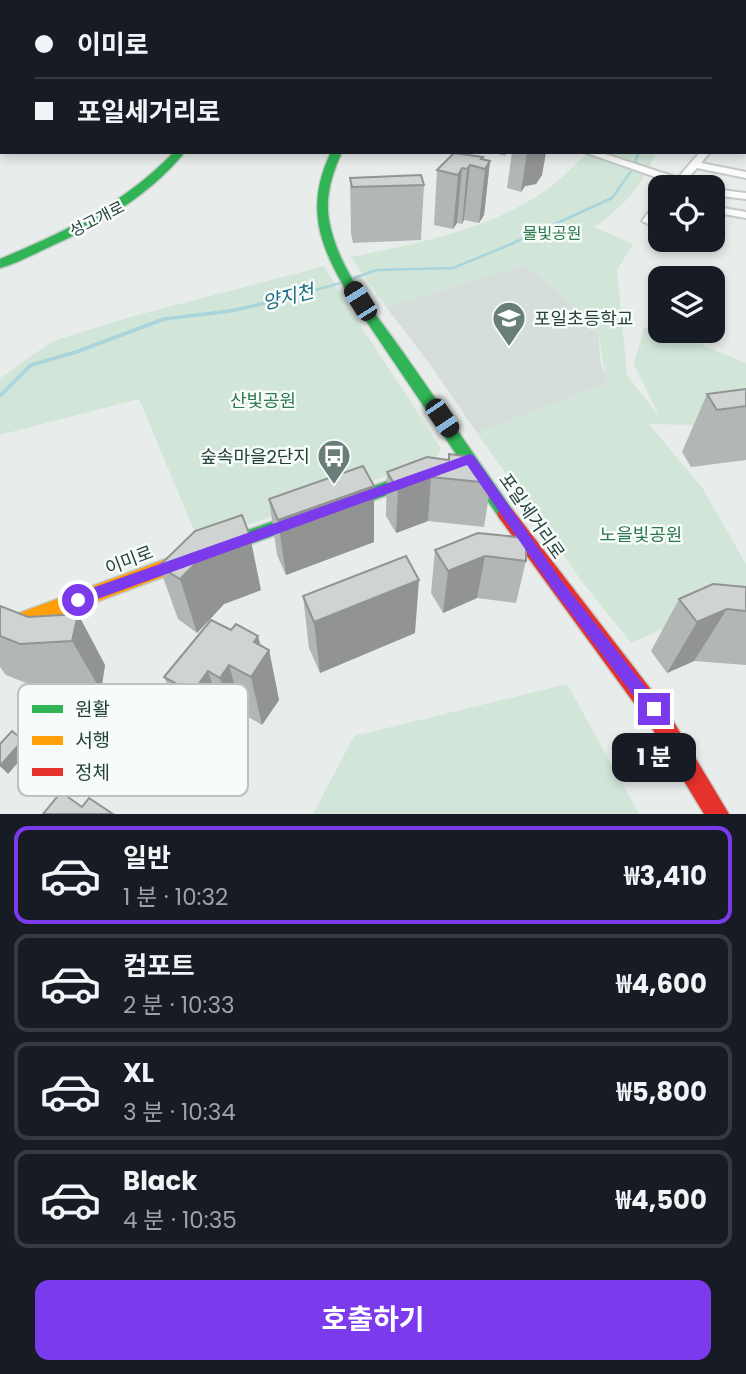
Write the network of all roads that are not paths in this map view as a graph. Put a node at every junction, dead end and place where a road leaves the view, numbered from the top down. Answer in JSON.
{"nodes":[{"id":1,"x":178,"y":154,"type":"edge"},
{"id":2,"x":336,"y":154,"type":"edge"},
{"id":3,"x":595,"y":154,"type":"edge"},
{"id":4,"x":703,"y":154,"type":"edge"},
{"id":5,"x":694,"y":164,"type":"junction"},
{"id":6,"x":653,"y":175,"type":"edge"},
{"id":7,"x":685,"y":175,"type":"edge"},
{"id":8,"x":746,"y":175,"type":"edge"},
{"id":9,"x":725,"y":194,"type":"edge"},
{"id":10,"x":746,"y":196,"type":"edge"},
{"id":11,"x":725,"y":214,"type":"edge"},
{"id":12,"x":746,"y":215,"type":"edge"},
{"id":13,"x":0,"y":264,"type":"edge"},
{"id":14,"x":430,"y":473,"type":"edge"},
{"id":15,"x":339,"y":505,"type":"edge"},
{"id":16,"x":313,"y":514,"type":"edge"},
{"id":17,"x":0,"y":629,"type":"edge"},
{"id":18,"x":717,"y":814,"type":"edge"}],
"edges":[{"from":1,"to":13,"type":"street","name":"성고개로"},
{"from":2,"to":18,"type":"street","name":"포일세거리로"},
{"from":3,"to":6,"type":"street"},
{"from":4,"to":5,"type":"street"},
{"from":5,"to":7,"type":"street"},
{"from":5,"to":8,"type":"street"},
{"from":9,"to":10,"type":"street"},
{"from":11,"to":12,"type":"street"},
{"from":14,"to":15,"type":"street"},
{"from":16,"to":17,"type":"street","name":"이미로"}]}
